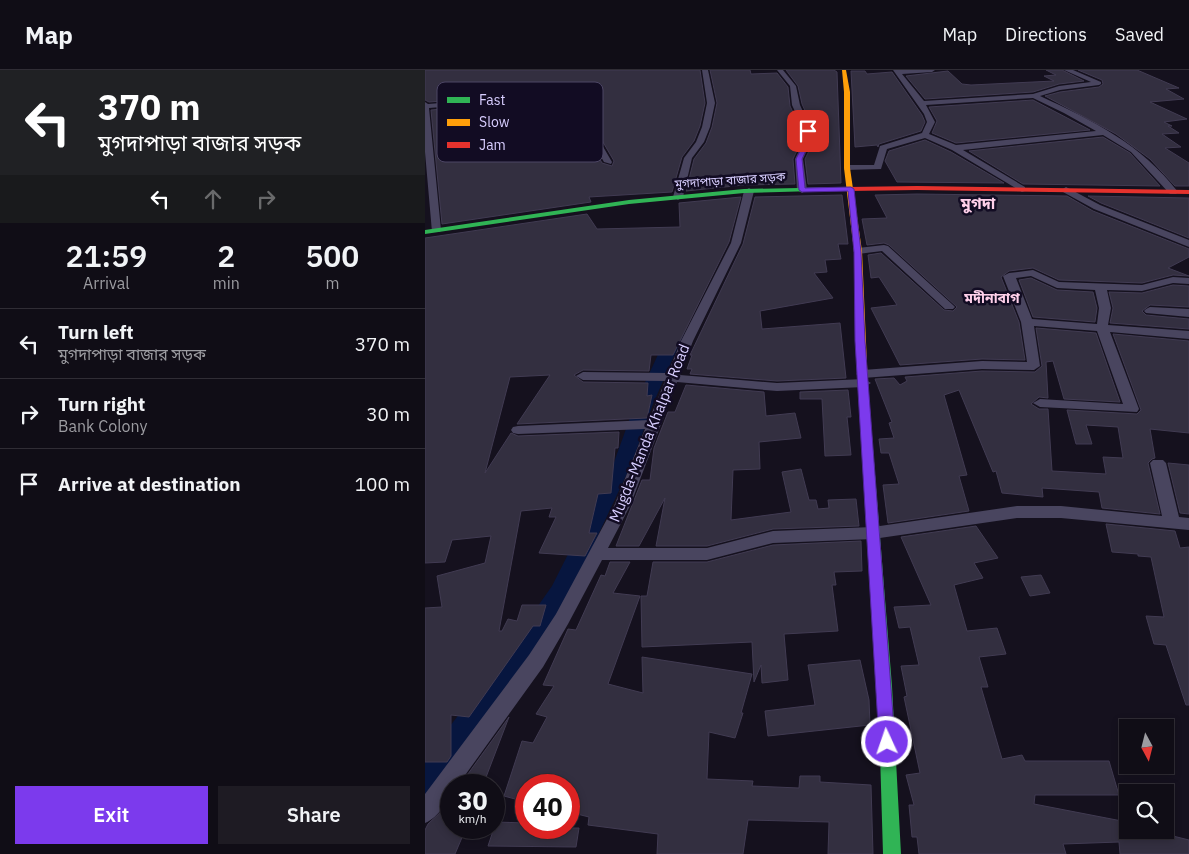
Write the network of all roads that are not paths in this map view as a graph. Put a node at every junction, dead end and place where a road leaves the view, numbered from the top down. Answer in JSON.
{"nodes":[{"id":1,"x":705,"y":70,"type":"edge"},
{"id":2,"x":780,"y":70,"type":"edge"},
{"id":3,"x":844,"y":70,"type":"edge"},
{"id":4,"x":932,"y":70,"type":"edge"},
{"id":5,"x":1067,"y":70,"type":"edge"},
{"id":6,"x":897,"y":71,"type":"edge"},
{"id":7,"x":1034,"y":96,"type":"junction"},
{"id":8,"x":923,"y":102,"type":"junction"},
{"id":9,"x":426,"y":105,"type":"edge"},
{"id":10,"x":1066,"y":111,"type":"junction"},
{"id":11,"x":1052,"y":112,"type":"dead end"},
{"id":12,"x":1104,"y":132,"type":"junction"},
{"id":13,"x":925,"y":136,"type":"junction"},
{"id":14,"x":427,"y":147,"type":"edge"},
{"id":15,"x":955,"y":148,"type":"junction"},
{"id":16,"x":603,"y":153,"type":"edge"},
{"id":17,"x":608,"y":162,"type":"dead end"},
{"id":18,"x":847,"y":168,"type":"junction"},
{"id":19,"x":851,"y":189,"type":"junction"},
{"id":20,"x":1022,"y":189,"type":"junction"},
{"id":21,"x":802,"y":190,"type":"junction"},
{"id":22,"x":1066,"y":190,"type":"junction"},
{"id":23,"x":747,"y":191,"type":"junction"},
{"id":24,"x":1173,"y":192,"type":"junction"},
{"id":25,"x":1189,"y":192,"type":"edge"},
{"id":26,"x":678,"y":197,"type":"junction"},
{"id":27,"x":431,"y":231,"type":"edge"},
{"id":28,"x":1189,"y":244,"type":"edge"},
{"id":29,"x":857,"y":252,"type":"junction"},
{"id":30,"x":1189,"y":281,"type":"edge"},
{"id":31,"x":1100,"y":286,"type":"junction"},
{"id":32,"x":949,"y":308,"type":"dead end"},
{"id":33,"x":1150,"y":311,"type":"dead end"},
{"id":34,"x":1189,"y":313,"type":"edge"},
{"id":35,"x":1027,"y":322,"type":"junction"},
{"id":36,"x":1102,"y":328,"type":"junction"},
{"id":37,"x":1189,"y":335,"type":"edge"},
{"id":38,"x":583,"y":376,"type":"dead end"},
{"id":39,"x":662,"y":378,"type":"junction"},
{"id":40,"x":863,"y":378,"type":"junction"},
{"id":41,"x":1040,"y":402,"type":"dead end"},
{"id":42,"x":650,"y":424,"type":"junction"},
{"id":43,"x":518,"y":430,"type":"dead end"},
{"id":44,"x":1158,"y":463,"type":"dead end"},
{"id":45,"x":1172,"y":523,"type":"junction"},
{"id":46,"x":1189,"y":524,"type":"edge"},
{"id":47,"x":873,"y":533,"type":"junction"},
{"id":48,"x":596,"y":554,"type":"junction"},
{"id":49,"x":425,"y":812,"type":"edge"},
{"id":50,"x":892,"y":854,"type":"edge"}],
"edges":[{"from":1,"to":26,"type":"street"},
{"from":2,"to":21,"type":"street"},
{"from":3,"to":18,"type":"street"},
{"from":4,"to":6,"type":"street"},
{"from":5,"to":7,"type":"street"},
{"from":6,"to":8,"type":"street"},
{"from":7,"to":8,"type":"street"},
{"from":7,"to":10,"type":"street"},
{"from":8,"to":13,"type":"street"},
{"from":9,"to":14,"type":"street"},
{"from":10,"to":11,"type":"street"},
{"from":10,"to":12,"type":"street"},
{"from":12,"to":15,"type":"street"},
{"from":12,"to":24,"type":"street"},
{"from":13,"to":15,"type":"street"},
{"from":13,"to":18,"type":"street"},
{"from":14,"to":27,"type":"street"},
{"from":15,"to":20,"type":"street"},
{"from":16,"to":17,"type":"street"},
{"from":18,"to":19,"type":"street"},
{"from":19,"to":20,"type":"street","name":"মুগদাপাড়া বাজার সড়ক"},
{"from":19,"to":21,"type":"street","name":"মুগদাপাড়া বাজার সড়ক"},
{"from":19,"to":29,"type":"street"},
{"from":20,"to":22,"type":"street","name":"মুগদাপাড়া বাজার সড়ক"},
{"from":21,"to":23,"type":"street","name":"মুগদাপাড়া বাজার সড়ক"},
{"from":22,"to":24,"type":"street","name":"মুগদাপাড়া বাজার সড়ক"},
{"from":22,"to":28,"type":"street"},
{"from":23,"to":26,"type":"street","name":"মুগদাপাড়া বাজার সড়ক"},
{"from":23,"to":39,"type":"street","name":"Mugda-Manda Khalpar Road"},
{"from":24,"to":25,"type":"street","name":"মুগদাপাড়া বাজার সড়ক"},
{"from":26,"to":27,"type":"street","name":"মুগদাপাড়া বাজার সড়ক"},
{"from":29,"to":32,"type":"street"},
{"from":29,"to":40,"type":"street"},
{"from":30,"to":31,"type":"street"},
{"from":31,"to":35,"type":"street"},
{"from":31,"to":36,"type":"street"},
{"from":33,"to":34,"type":"street"},
{"from":35,"to":36,"type":"street"},
{"from":35,"to":40,"type":"street"},
{"from":36,"to":37,"type":"street"},
{"from":36,"to":41,"type":"street"},
{"from":38,"to":39,"type":"street"},
{"from":39,"to":40,"type":"street"},
{"from":39,"to":42,"type":"street","name":"Mugda-Manda Khalpar Road"},
{"from":40,"to":47,"type":"street"},
{"from":42,"to":43,"type":"street"},
{"from":42,"to":48,"type":"street","name":"Mugda-Manda Khalpar Road"},
{"from":44,"to":45,"type":"street"},
{"from":45,"to":46,"type":"street"},
{"from":45,"to":47,"type":"street"},
{"from":47,"to":48,"type":"street"},
{"from":47,"to":50,"type":"street"},
{"from":48,"to":49,"type":"street","name":"Mugda-Manda Khalpar Road"}]}
